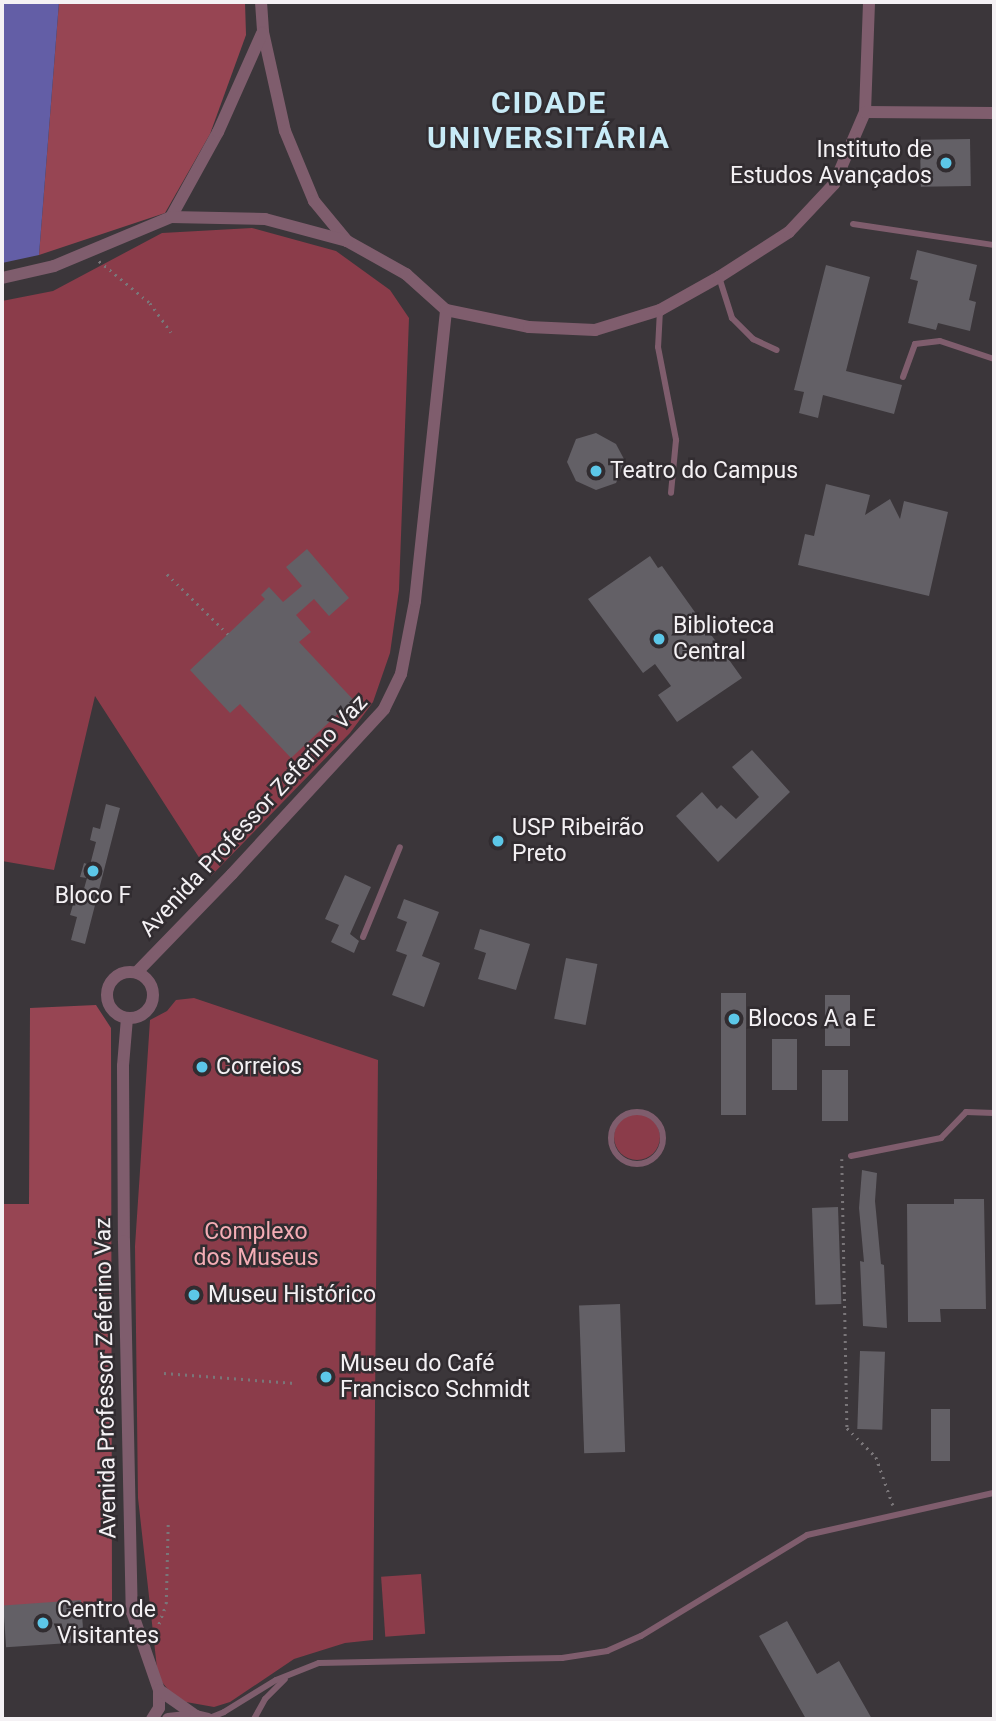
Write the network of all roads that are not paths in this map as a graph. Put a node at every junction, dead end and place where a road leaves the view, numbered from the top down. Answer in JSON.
{"nodes":[{"id":1,"x":261,"y":2,"type":"edge"},
{"id":2,"x":869,"y":2,"type":"edge"},
{"id":3,"x":263,"y":32,"type":"junction"},
{"id":4,"x":865,"y":112,"type":"junction"},
{"id":5,"x":994,"y":113,"type":"edge"},
{"id":6,"x":171,"y":217,"type":"junction"},
{"id":7,"x":853,"y":224,"type":"dead end"},
{"id":8,"x":347,"y":242,"type":"junction"},
{"id":9,"x":994,"y":245,"type":"edge"},
{"id":10,"x":719,"y":277,"type":"junction"},
{"id":11,"x":2,"y":278,"type":"edge"},
{"id":12,"x":446,"y":310,"type":"junction"},
{"id":13,"x":660,"y":310,"type":"junction"},
{"id":14,"x":777,"y":350,"type":"dead end"},
{"id":15,"x":994,"y":359,"type":"edge"},
{"id":16,"x":903,"y":377,"type":"dead end"},
{"id":17,"x":671,"y":493,"type":"dead end"},
{"id":18,"x":400,"y":847,"type":"dead end"},
{"id":19,"x":363,"y":937,"type":"dead end"},
{"id":20,"x":137,"y":972,"type":"junction"},
{"id":21,"x":127,"y":1018,"type":"junction"},
{"id":22,"x":994,"y":1112,"type":"edge"},
{"id":23,"x":851,"y":1156,"type":"dead end"},
{"id":24,"x":636,"y":1164,"type":"joint"},
{"id":25,"x":994,"y":1493,"type":"edge"},
{"id":26,"x":291,"y":1673,"type":"junction"},
{"id":27,"x":159,"y":1690,"type":"junction"},
{"id":28,"x":204,"y":1718,"type":"edge"},
{"id":29,"x":152,"y":1719,"type":"edge"},
{"id":30,"x":168,"y":1719,"type":"edge"},
{"id":31,"x":254,"y":1719,"type":"edge"}],
"edges":[{"from":1,"to":3,"type":"street"},
{"from":2,"to":4,"type":"street"},
{"from":3,"to":6,"type":"street"},
{"from":3,"to":8,"type":"street"},
{"from":4,"to":5,"type":"street"},
{"from":4,"to":10,"type":"street"},
{"from":6,"to":8,"type":"street"},
{"from":6,"to":11,"type":"street"},
{"from":7,"to":9,"type":"lane"},
{"from":8,"to":12,"type":"street"},
{"from":10,"to":13,"type":"street"},
{"from":10,"to":14,"type":"lane"},
{"from":12,"to":13,"type":"street"},
{"from":12,"to":20,"type":"street","name":"Avenida Professor Zeferino Vaz"},
{"from":13,"to":17,"type":"lane"},
{"from":15,"to":16,"type":"lane"},
{"from":18,"to":19,"type":"lane"},
{"from":20,"to":21,"type":"street"},
{"from":20,"to":21,"type":"street"},
{"from":21,"to":27,"type":"street","name":"Avenida Professor Zeferino Vaz"},
{"from":22,"to":23,"type":"lane"},
{"from":24,"to":24,"type":"lane"},
{"from":25,"to":26,"type":"lane"},
{"from":26,"to":28,"type":"lane"},
{"from":26,"to":31,"type":"lane"},
{"from":27,"to":28,"type":"street"},
{"from":27,"to":29,"type":"street"},
{"from":28,"to":30,"type":"street"}]}
